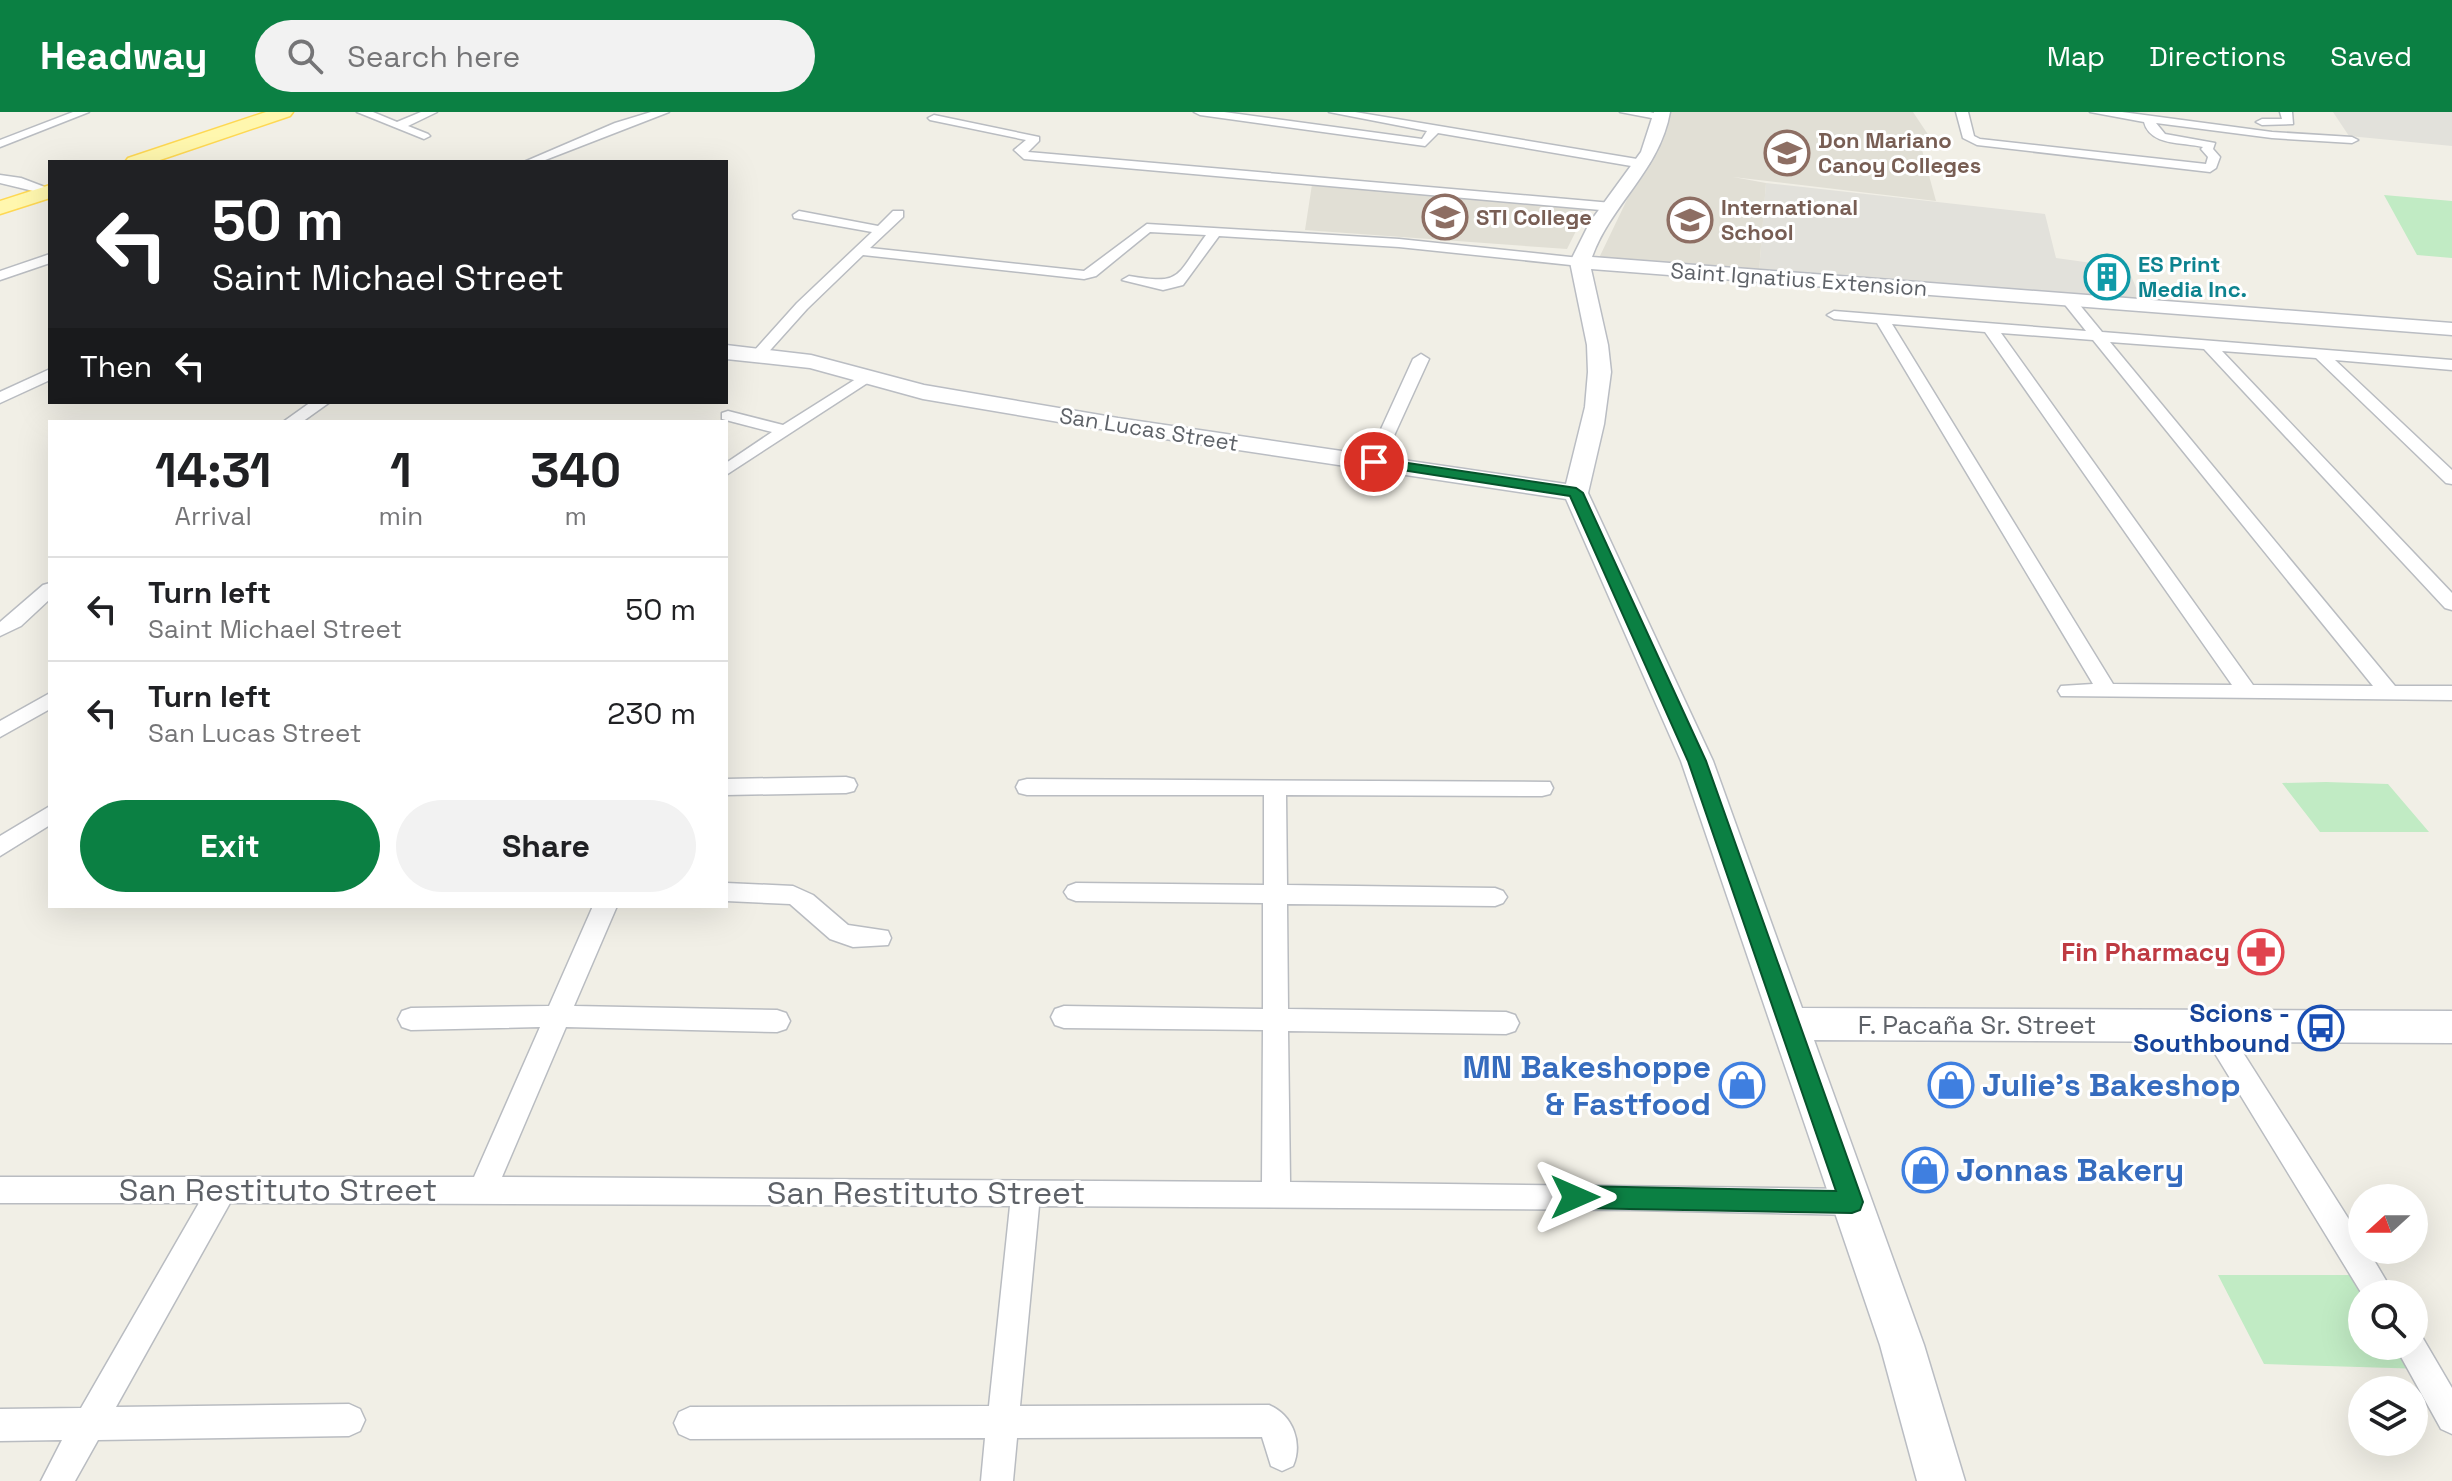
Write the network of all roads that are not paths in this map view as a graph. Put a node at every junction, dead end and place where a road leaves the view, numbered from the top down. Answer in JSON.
{"nodes":[{"id":1,"x":83,"y":112,"type":"edge"},
{"id":2,"x":284,"y":112,"type":"edge"},
{"id":3,"x":363,"y":112,"type":"edge"},
{"id":4,"x":431,"y":112,"type":"edge"},
{"id":5,"x":663,"y":112,"type":"edge"},
{"id":6,"x":1200,"y":112,"type":"edge"},
{"id":7,"x":1335,"y":112,"type":"edge"},
{"id":8,"x":1626,"y":112,"type":"edge"},
{"id":9,"x":1962,"y":112,"type":"edge"},
{"id":10,"x":2096,"y":112,"type":"edge"},
{"id":11,"x":2168,"y":112,"type":"edge"},
{"id":12,"x":2286,"y":112,"type":"edge"},
{"id":13,"x":1662,"y":115,"type":"edge"},
{"id":14,"x":934,"y":118,"type":"dead end"},
{"id":15,"x":2150,"y":119,"type":"junction"},
{"id":16,"x":399,"y":125,"type":"junction"},
{"id":17,"x":1435,"y":128,"type":"junction"},
{"id":18,"x":424,"y":136,"type":"dead end"},
{"id":19,"x":2352,"y":140,"type":"dead end"},
{"id":20,"x":0,"y":144,"type":"edge"},
{"id":21,"x":141,"y":160,"type":"edge"},
{"id":22,"x":535,"y":160,"type":"edge"},
{"id":23,"x":1643,"y":164,"type":"junction"},
{"id":24,"x":0,"y":179,"type":"edge"},
{"id":25,"x":48,"y":192,"type":"edge"},
{"id":26,"x":48,"y":192,"type":"edge"},
{"id":27,"x":1612,"y":207,"type":"junction"},
{"id":28,"x":0,"y":208,"type":"edge"},
{"id":29,"x":898,"y":214,"type":"dead end"},
{"id":30,"x":799,"y":215,"type":"dead end"},
{"id":31,"x":881,"y":230,"type":"junction"},
{"id":32,"x":1215,"y":232,"type":"junction"},
{"id":33,"x":861,"y":251,"type":"junction"},
{"id":34,"x":48,"y":259,"type":"edge"},
{"id":35,"x":1580,"y":262,"type":"junction"},
{"id":36,"x":0,"y":276,"type":"edge"},
{"id":37,"x":1129,"y":280,"type":"dead end"},
{"id":38,"x":2069,"y":301,"type":"junction"},
{"id":39,"x":1834,"y":315,"type":"dead end"},
{"id":40,"x":1881,"y":318,"type":"junction"},
{"id":41,"x":1989,"y":327,"type":"junction"},
{"id":42,"x":2452,"y":329,"type":"edge"},
{"id":43,"x":2096,"y":335,"type":"junction"},
{"id":44,"x":2208,"y":345,"type":"junction"},
{"id":45,"x":728,"y":352,"type":"edge"},
{"id":46,"x":759,"y":354,"type":"junction"},
{"id":47,"x":2321,"y":355,"type":"junction"},
{"id":48,"x":1421,"y":359,"type":"dead end"},
{"id":49,"x":2445,"y":364,"type":"edge"},
{"id":50,"x":48,"y":375,"type":"edge"},
{"id":51,"x":2452,"y":376,"type":"edge"},
{"id":52,"x":867,"y":377,"type":"junction"},
{"id":53,"x":0,"y":398,"type":"edge"},
{"id":54,"x":319,"y":404,"type":"edge"},
{"id":55,"x":728,"y":416,"type":"dead end"},
{"id":56,"x":294,"y":420,"type":"edge"},
{"id":57,"x":785,"y":431,"type":"junction"},
{"id":58,"x":1374,"y":462,"type":"junction"},
{"id":59,"x":728,"y":469,"type":"edge"},
{"id":60,"x":2452,"y":479,"type":"edge"},
{"id":61,"x":1576,"y":493,"type":"junction"},
{"id":62,"x":48,"y":591,"type":"edge"},
{"id":63,"x":2452,"y":604,"type":"edge"},
{"id":64,"x":0,"y":630,"type":"edge"},
{"id":65,"x":2068,"y":691,"type":"dead end"},
{"id":66,"x":2107,"y":691,"type":"junction"},
{"id":67,"x":2247,"y":692,"type":"junction"},
{"id":68,"x":2390,"y":693,"type":"junction"},
{"id":69,"x":2452,"y":693,"type":"edge"},
{"id":70,"x":48,"y":701,"type":"edge"},
{"id":71,"x":0,"y":730,"type":"edge"},
{"id":72,"x":846,"y":785,"type":"dead end"},
{"id":73,"x":728,"y":787,"type":"edge"},
{"id":74,"x":1027,"y":787,"type":"dead end"},
{"id":75,"x":1542,"y":788,"type":"dead end"},
{"id":76,"x":1275,"y":790,"type":"junction"},
{"id":77,"x":48,"y":815,"type":"edge"},
{"id":78,"x":0,"y":847,"type":"edge"},
{"id":79,"x":728,"y":892,"type":"edge"},
{"id":80,"x":1076,"y":892,"type":"dead end"},
{"id":81,"x":1275,"y":894,"type":"junction"},
{"id":82,"x":1495,"y":897,"type":"dead end"},
{"id":83,"x":604,"y":908,"type":"edge"},
{"id":84,"x":879,"y":938,"type":"dead end"},
{"id":85,"x":558,"y":1016,"type":"junction"},
{"id":86,"x":1064,"y":1017,"type":"dead end"},
{"id":87,"x":411,"y":1019,"type":"dead end"},
{"id":88,"x":777,"y":1021,"type":"dead end"},
{"id":89,"x":1276,"y":1021,"type":"junction"},
{"id":90,"x":1506,"y":1023,"type":"dead end"},
{"id":91,"x":1791,"y":1024,"type":"junction"},
{"id":92,"x":2212,"y":1026,"type":"junction"},
{"id":93,"x":2452,"y":1027,"type":"edge"},
{"id":94,"x":0,"y":1190,"type":"edge"},
{"id":95,"x":222,"y":1190,"type":"junction"},
{"id":96,"x":482,"y":1190,"type":"junction"},
{"id":97,"x":1026,"y":1194,"type":"junction"},
{"id":98,"x":1276,"y":1196,"type":"junction"},
{"id":99,"x":1852,"y":1202,"type":"junction"},
{"id":100,"x":2370,"y":1280,"type":"edge"},
{"id":101,"x":2418,"y":1360,"type":"edge"},
{"id":102,"x":2452,"y":1418,"type":"edge"},
{"id":103,"x":349,"y":1420,"type":"dead end"},
{"id":104,"x":1002,"y":1421,"type":"junction"},
{"id":105,"x":690,"y":1423,"type":"dead end"},
{"id":106,"x":89,"y":1424,"type":"junction"},
{"id":107,"x":0,"y":1425,"type":"edge"},
{"id":108,"x":1282,"y":1455,"type":"dead end"},
{"id":109,"x":57,"y":1481,"type":"edge"},
{"id":110,"x":997,"y":1481,"type":"edge"},
{"id":111,"x":1941,"y":1481,"type":"edge"}],
"edges":[{"from":1,"to":20,"type":"street"},
{"from":2,"to":21,"type":"main road"},
{"from":3,"to":16,"type":"street"},
{"from":4,"to":16,"type":"street"},
{"from":5,"to":22,"type":"street"},
{"from":6,"to":17,"type":"street"},
{"from":7,"to":17,"type":"street"},
{"from":8,"to":13,"type":"street"},
{"from":9,"to":15,"type":"street"},
{"from":10,"to":15,"type":"street"},
{"from":11,"to":12,"type":"street"},
{"from":13,"to":23,"type":"street"},
{"from":14,"to":27,"type":"street"},
{"from":15,"to":19,"type":"street"},
{"from":16,"to":18,"type":"street"},
{"from":17,"to":23,"type":"street"},
{"from":23,"to":27,"type":"street"},
{"from":24,"to":25,"type":"street"},
{"from":26,"to":28,"type":"main road"},
{"from":27,"to":35,"type":"street"},
{"from":29,"to":31,"type":"street"},
{"from":30,"to":31,"type":"street"},
{"from":31,"to":33,"type":"street"},
{"from":32,"to":33,"type":"street","name":"Saint Ignatius Extension"},
{"from":32,"to":35,"type":"street","name":"Saint Ignatius Extension"},
{"from":32,"to":37,"type":"street"},
{"from":33,"to":46,"type":"street"},
{"from":34,"to":36,"type":"street"},
{"from":35,"to":38,"type":"street","name":"Saint Ignatius Extension"},
{"from":35,"to":61,"type":"street"},
{"from":38,"to":42,"type":"street","name":"Saint Ignatius Extension"},
{"from":38,"to":43,"type":"street"},
{"from":39,"to":40,"type":"street"},
{"from":40,"to":41,"type":"street"},
{"from":40,"to":66,"type":"street"},
{"from":41,"to":43,"type":"street"},
{"from":41,"to":67,"type":"street"},
{"from":43,"to":44,"type":"street"},
{"from":43,"to":68,"type":"street"},
{"from":44,"to":47,"type":"street"},
{"from":44,"to":63,"type":"street"},
{"from":45,"to":46,"type":"street","name":"San Lucas Street"},
{"from":46,"to":52,"type":"street","name":"San Lucas Street"},
{"from":47,"to":49,"type":"street"},
{"from":47,"to":60,"type":"street"},
{"from":48,"to":58,"type":"street"},
{"from":49,"to":51,"type":"street"},
{"from":50,"to":53,"type":"street"},
{"from":52,"to":57,"type":"street"},
{"from":52,"to":58,"type":"street","name":"San Lucas Street"},
{"from":54,"to":56,"type":"street"},
{"from":55,"to":57,"type":"street"},
{"from":57,"to":59,"type":"street"},
{"from":58,"to":61,"type":"street","name":"San Lucas Street"},
{"from":61,"to":91,"type":"street"},
{"from":62,"to":64,"type":"street"},
{"from":65,"to":66,"type":"street"},
{"from":66,"to":67,"type":"street"},
{"from":67,"to":68,"type":"street"},
{"from":68,"to":69,"type":"street"},
{"from":70,"to":71,"type":"street"},
{"from":72,"to":73,"type":"street"},
{"from":74,"to":76,"type":"street"},
{"from":75,"to":76,"type":"street"},
{"from":76,"to":81,"type":"street"},
{"from":77,"to":78,"type":"street"},
{"from":79,"to":84,"type":"street"},
{"from":80,"to":81,"type":"street"},
{"from":81,"to":82,"type":"street"},
{"from":81,"to":89,"type":"street"},
{"from":83,"to":85,"type":"street"},
{"from":85,"to":87,"type":"street"},
{"from":85,"to":88,"type":"street"},
{"from":85,"to":96,"type":"street"},
{"from":86,"to":89,"type":"street"},
{"from":89,"to":90,"type":"street"},
{"from":89,"to":98,"type":"street"},
{"from":91,"to":92,"type":"street","name":"F. Pacaña Sr. Street"},
{"from":91,"to":99,"type":"street"},
{"from":92,"to":93,"type":"street","name":"F. Pacaña Sr. Street"},
{"from":92,"to":100,"type":"street"},
{"from":94,"to":95,"type":"street","name":"San Restituto Street"},
{"from":95,"to":96,"type":"street","name":"San Restituto Street"},
{"from":95,"to":106,"type":"street"},
{"from":96,"to":97,"type":"street","name":"San Restituto Street"},
{"from":97,"to":98,"type":"street","name":"San Restituto Street"},
{"from":97,"to":104,"type":"street"},
{"from":98,"to":99,"type":"street","name":"San Restituto Street"},
{"from":99,"to":111,"type":"street"},
{"from":101,"to":102,"type":"street"},
{"from":103,"to":106,"type":"street"},
{"from":104,"to":105,"type":"street"},
{"from":104,"to":108,"type":"street"},
{"from":104,"to":110,"type":"street"},
{"from":106,"to":107,"type":"street"},
{"from":106,"to":109,"type":"street"}]}
